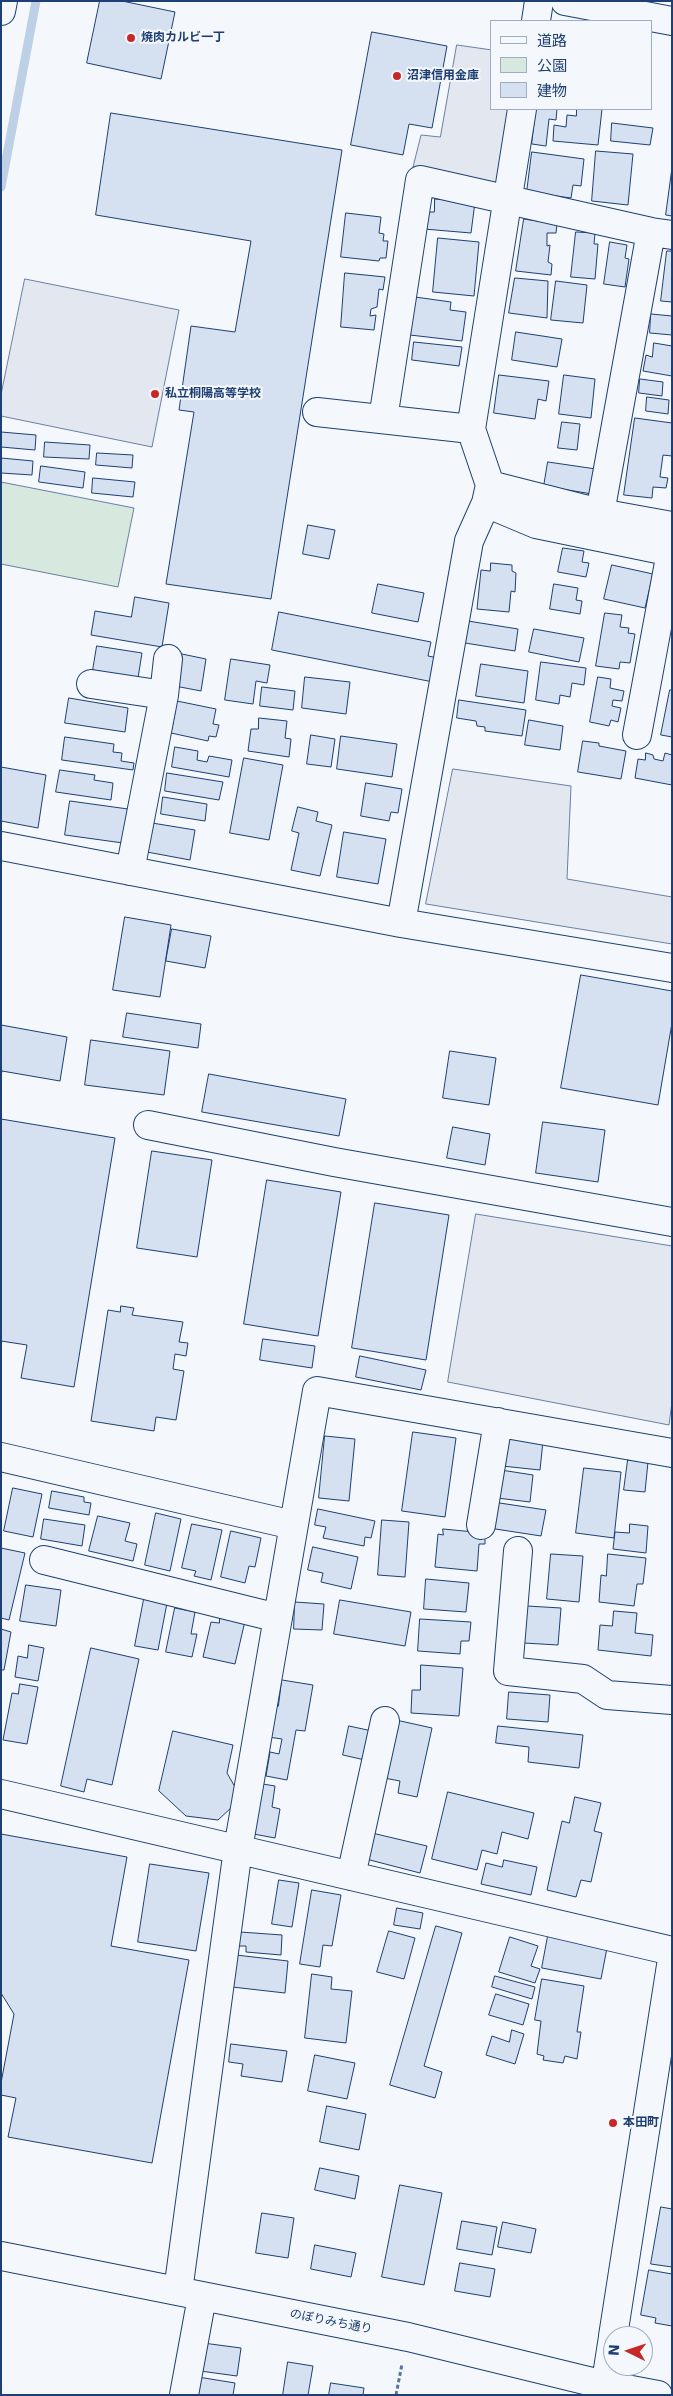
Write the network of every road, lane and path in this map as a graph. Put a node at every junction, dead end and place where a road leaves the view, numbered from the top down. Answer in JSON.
{"nodes":[{"id":1,"x":3,"y":1,"type":"edge"},
{"id":2,"x":539,"y":1,"type":"edge"},
{"id":3,"x":565,"y":1,"type":"edge"},
{"id":4,"x":620,"y":6,"type":"edge"},
{"id":5,"x":1,"y":11,"type":"edge"},
{"id":6,"x":536,"y":20,"type":"edge"},
{"id":7,"x":672,"y":21,"type":"edge"},
{"id":8,"x":522,"y":110,"type":"edge"},
{"id":9,"x":507,"y":201,"type":"junction"},
{"id":10,"x":662,"y":234,"type":"edge"},
{"id":11,"x":317,"y":412,"type":"dead end"},
{"id":12,"x":383,"y":419,"type":"junction"},
{"id":13,"x":472,"y":429,"type":"junction"},
{"id":14,"x":488,"y":494,"type":"junction"},
{"id":15,"x":600,"y":513,"type":"junction"},
{"id":16,"x":671,"y":543,"type":"edge"},
{"id":17,"x":168,"y":659,"type":"dead end"},
{"id":18,"x":91,"y":684,"type":"dead end"},
{"id":19,"x":164,"y":695,"type":"junction"},
{"id":20,"x":637,"y":735,"type":"dead end"},
{"id":21,"x":1,"y":846,"type":"edge"},
{"id":22,"x":130,"y":871,"type":"junction"},
{"id":23,"x":401,"y":922,"type":"junction"},
{"id":24,"x":672,"y":968,"type":"edge"},
{"id":25,"x":148,"y":1125,"type":"dead end"},
{"id":26,"x":672,"y":1222,"type":"edge"},
{"id":27,"x":498,"y":1422,"type":"junction"},
{"id":28,"x":672,"y":1453,"type":"edge"},
{"id":29,"x":1,"y":1457,"type":"edge"},
{"id":30,"x":294,"y":1525,"type":"junction"},
{"id":31,"x":481,"y":1525,"type":"dead end"},
{"id":32,"x":518,"y":1551,"type":"dead end"},
{"id":33,"x":44,"y":1560,"type":"dead end"},
{"id":34,"x":278,"y":1618,"type":"junction"},
{"id":35,"x":672,"y":1700,"type":"edge"},
{"id":36,"x":385,"y":1721,"type":"dead end"},
{"id":37,"x":1,"y":1794,"type":"edge"},
{"id":38,"x":238,"y":1849,"type":"junction"},
{"id":39,"x":351,"y":1876,"type":"junction"},
{"id":40,"x":672,"y":1951,"type":"edge"},
{"id":41,"x":672,"y":1959,"type":"edge"},
{"id":42,"x":1,"y":2256,"type":"edge"},
{"id":43,"x":190,"y":2294,"type":"junction"},
{"id":44,"x":615,"y":2326,"type":"edge"},
{"id":45,"x":607,"y":2376,"type":"edge"},
{"id":46,"x":605,"y":2390,"type":"edge"},
{"id":47,"x":184,"y":2395,"type":"edge"},
{"id":48,"x":658,"y":2395,"type":"edge"}],
"edges":[{"from":1,"to":5,"type":"street"},
{"from":2,"to":6,"type":"street"},
{"from":3,"to":4,"type":"street"},
{"from":4,"to":7,"type":"street"},
{"from":8,"to":9,"type":"street"},
{"from":9,"to":10,"type":"street"},
{"from":9,"to":12,"type":"street"},
{"from":9,"to":13,"type":"street"},
{"from":10,"to":15,"type":"street"},
{"from":11,"to":12,"type":"street"},
{"from":12,"to":13,"type":"street"},
{"from":13,"to":14,"type":"street"},
{"from":14,"to":15,"type":"street"},
{"from":14,"to":16,"type":"street"},
{"from":14,"to":23,"type":"street"},
{"from":15,"to":16,"type":"street"},
{"from":16,"to":20,"type":"street"},
{"from":17,"to":19,"type":"street"},
{"from":18,"to":19,"type":"street"},
{"from":19,"to":22,"type":"street"},
{"from":21,"to":22,"type":"street"},
{"from":22,"to":23,"type":"street"},
{"from":23,"to":24,"type":"street"},
{"from":25,"to":26,"type":"street"},
{"from":27,"to":28,"type":"street"},
{"from":27,"to":30,"type":"street"},
{"from":27,"to":31,"type":"street"},
{"from":29,"to":30,"type":"street"},
{"from":30,"to":34,"type":"street"},
{"from":32,"to":35,"type":"street"},
{"from":33,"to":34,"type":"street"},
{"from":34,"to":38,"type":"street"},
{"from":36,"to":39,"type":"street"},
{"from":37,"to":38,"type":"street"},
{"from":38,"to":39,"type":"street"},
{"from":38,"to":43,"type":"street"},
{"from":39,"to":40,"type":"street"},
{"from":41,"to":44,"type":"street"},
{"from":42,"to":43,"type":"street","name":"のぼりみち通り"},
{"from":43,"to":46,"type":"street","name":"のぼりみち通り"},
{"from":43,"to":47,"type":"street"},
{"from":45,"to":46,"type":"street"},
{"from":46,"to":48,"type":"street","name":"のぼりみち通り"}]}
